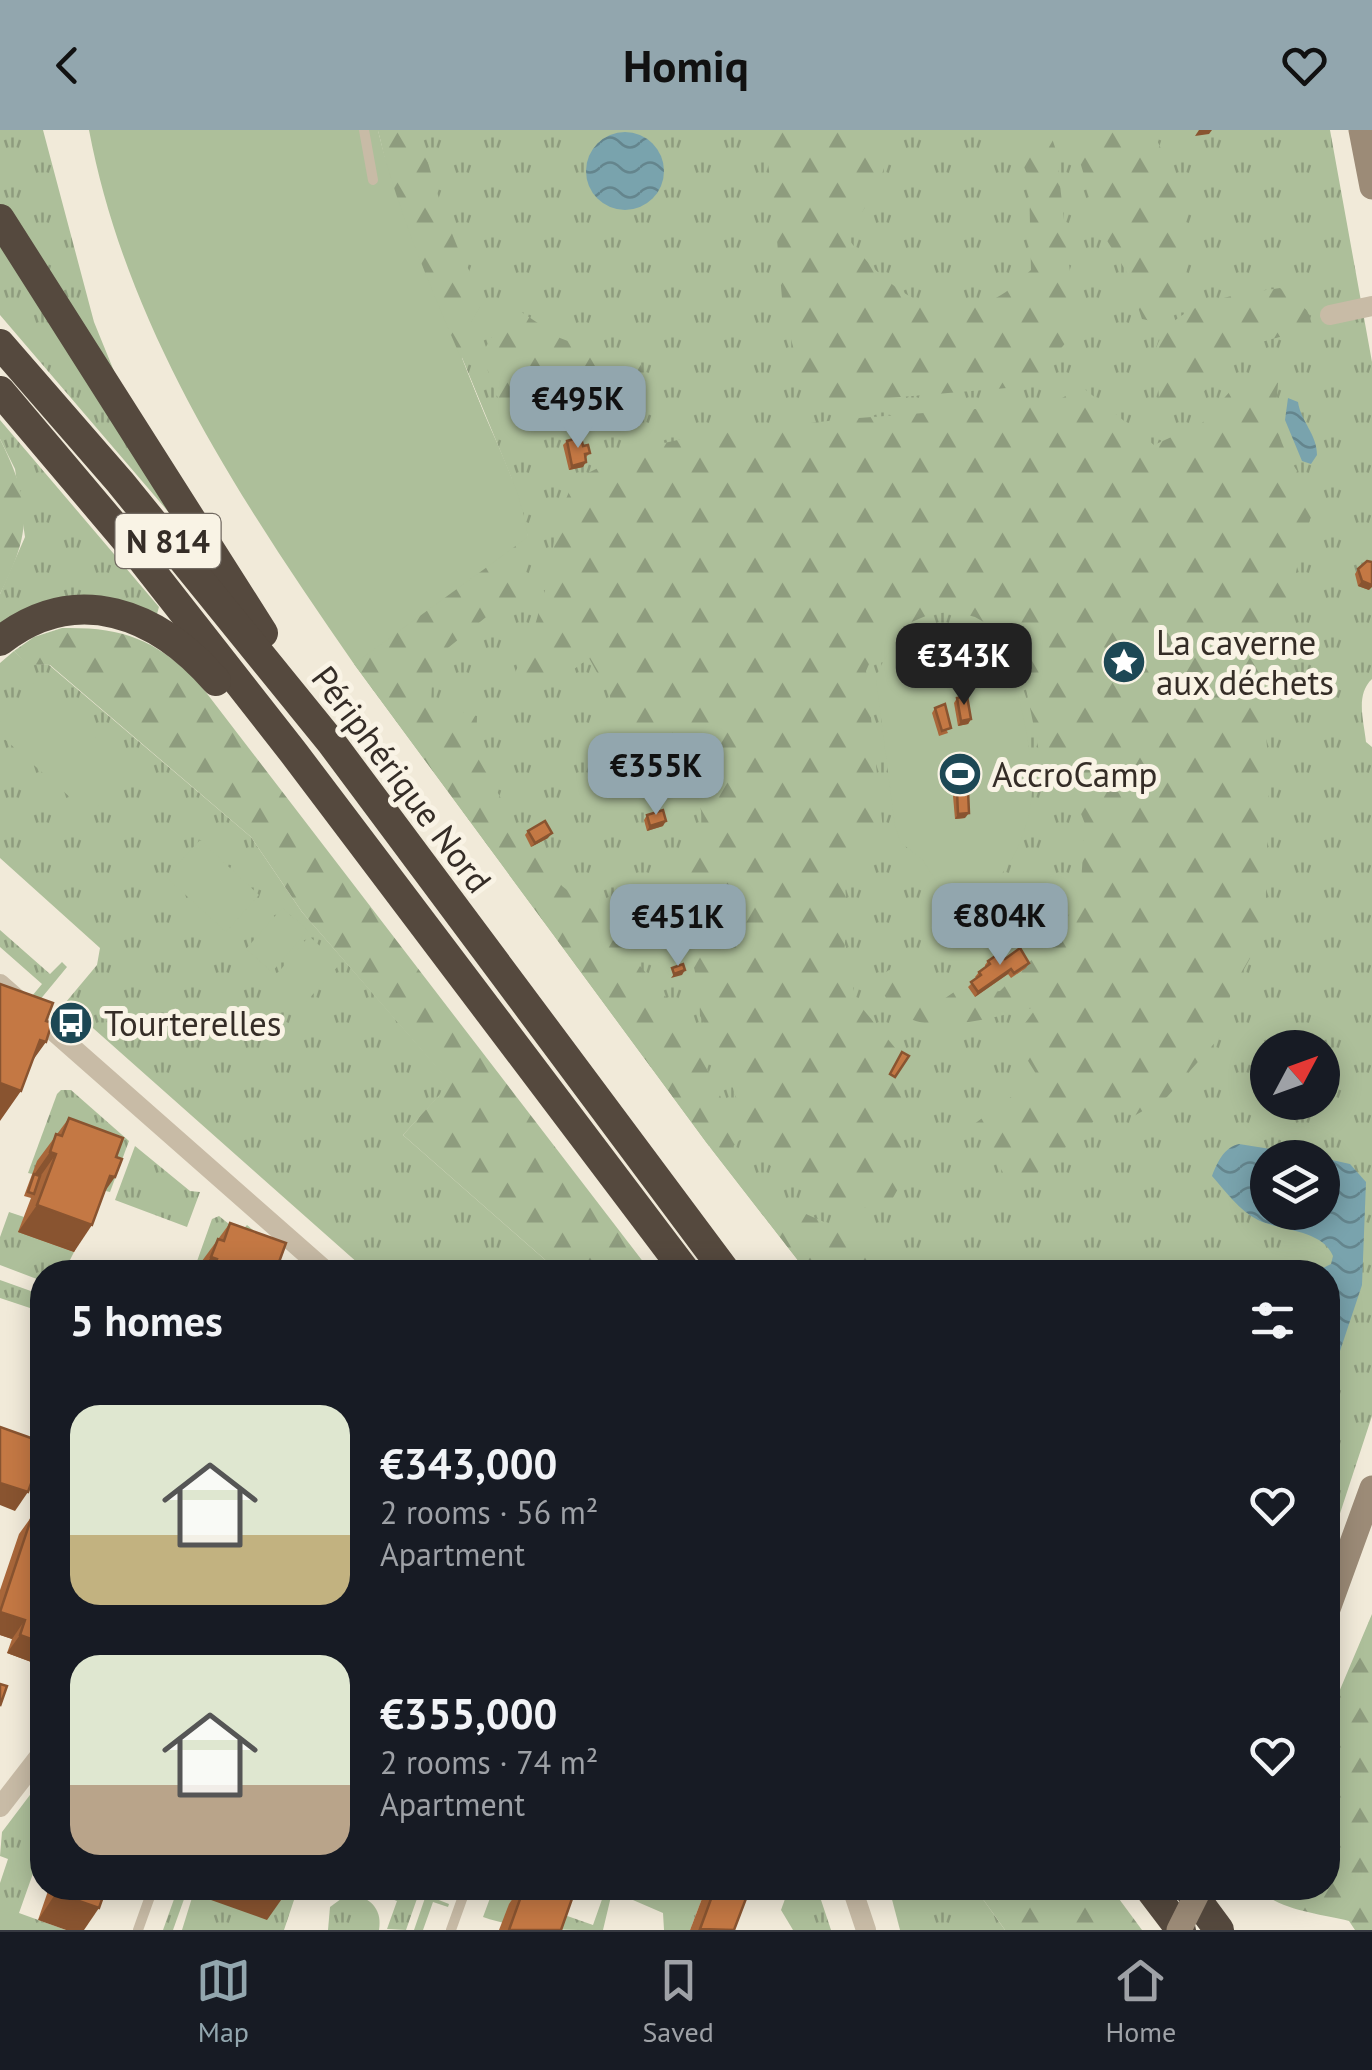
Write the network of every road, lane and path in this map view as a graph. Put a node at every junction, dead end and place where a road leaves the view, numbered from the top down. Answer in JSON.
{"nodes":[{"id":1,"x":364,"y":130,"type":"edge"},
{"id":2,"x":1360,"y":130,"type":"edge"},
{"id":3,"x":373,"y":180,"type":"dead end"},
{"id":4,"x":1372,"y":187,"type":"edge"},
{"id":5,"x":0,"y":219,"type":"edge"},
{"id":6,"x":1372,"y":306,"type":"edge"},
{"id":7,"x":1330,"y":315,"type":"dead end"},
{"id":8,"x":0,"y":344,"type":"edge"},
{"id":9,"x":0,"y":391,"type":"edge"},
{"id":10,"x":0,"y":640,"type":"edge"},
{"id":11,"x":331,"y":742,"type":"junction"},
{"id":12,"x":293,"y":752,"type":"junction"},
{"id":13,"x":0,"y":984,"type":"edge"},
{"id":14,"x":313,"y":1260,"type":"edge"},
{"id":15,"x":677,"y":1260,"type":"edge"},
{"id":16,"x":717,"y":1260,"type":"edge"},
{"id":17,"x":1372,"y":1488,"type":"edge"},
{"id":18,"x":1340,"y":1577,"type":"edge"},
{"id":19,"x":30,"y":1768,"type":"edge"},
{"id":20,"x":0,"y":1806,"type":"edge"},
{"id":21,"x":149,"y":1900,"type":"edge"},
{"id":22,"x":461,"y":1900,"type":"edge"},
{"id":23,"x":856,"y":1900,"type":"edge"},
{"id":24,"x":1158,"y":1900,"type":"edge"},
{"id":25,"x":1194,"y":1900,"type":"edge"},
{"id":26,"x":1197,"y":1900,"type":"edge"},
{"id":27,"x":138,"y":1930,"type":"edge"},
{"id":28,"x":450,"y":1930,"type":"edge"},
{"id":29,"x":866,"y":1930,"type":"edge"},
{"id":30,"x":1180,"y":1930,"type":"edge"},
{"id":31,"x":1220,"y":1930,"type":"edge"}],
"edges":[{"from":1,"to":3,"type":"lane"},
{"from":2,"to":4,"type":"street"},
{"from":5,"to":11,"type":"highway"},
{"from":6,"to":7,"type":"street"},
{"from":8,"to":11,"type":"highway","name":"Périphérique Nord","number":"N 814"},
{"from":9,"to":12,"type":"highway","name":"Périphérique Nord","number":"N 814"},
{"from":10,"to":12,"type":"highway"},
{"from":11,"to":16,"type":"highway","name":"Périphérique Nord","number":"N 814"},
{"from":12,"to":15,"type":"highway","name":"Périphérique Nord","number":"N 814"},
{"from":13,"to":14,"type":"street"},
{"from":17,"to":18,"type":"street"},
{"from":19,"to":20,"type":"street"},
{"from":21,"to":27,"type":"lane"},
{"from":22,"to":28,"type":"lane"},
{"from":23,"to":29,"type":"street"},
{"from":24,"to":30,"type":"highway"},
{"from":25,"to":30,"type":"street","bridge":true},
{"from":26,"to":31,"type":"highway"}]}
